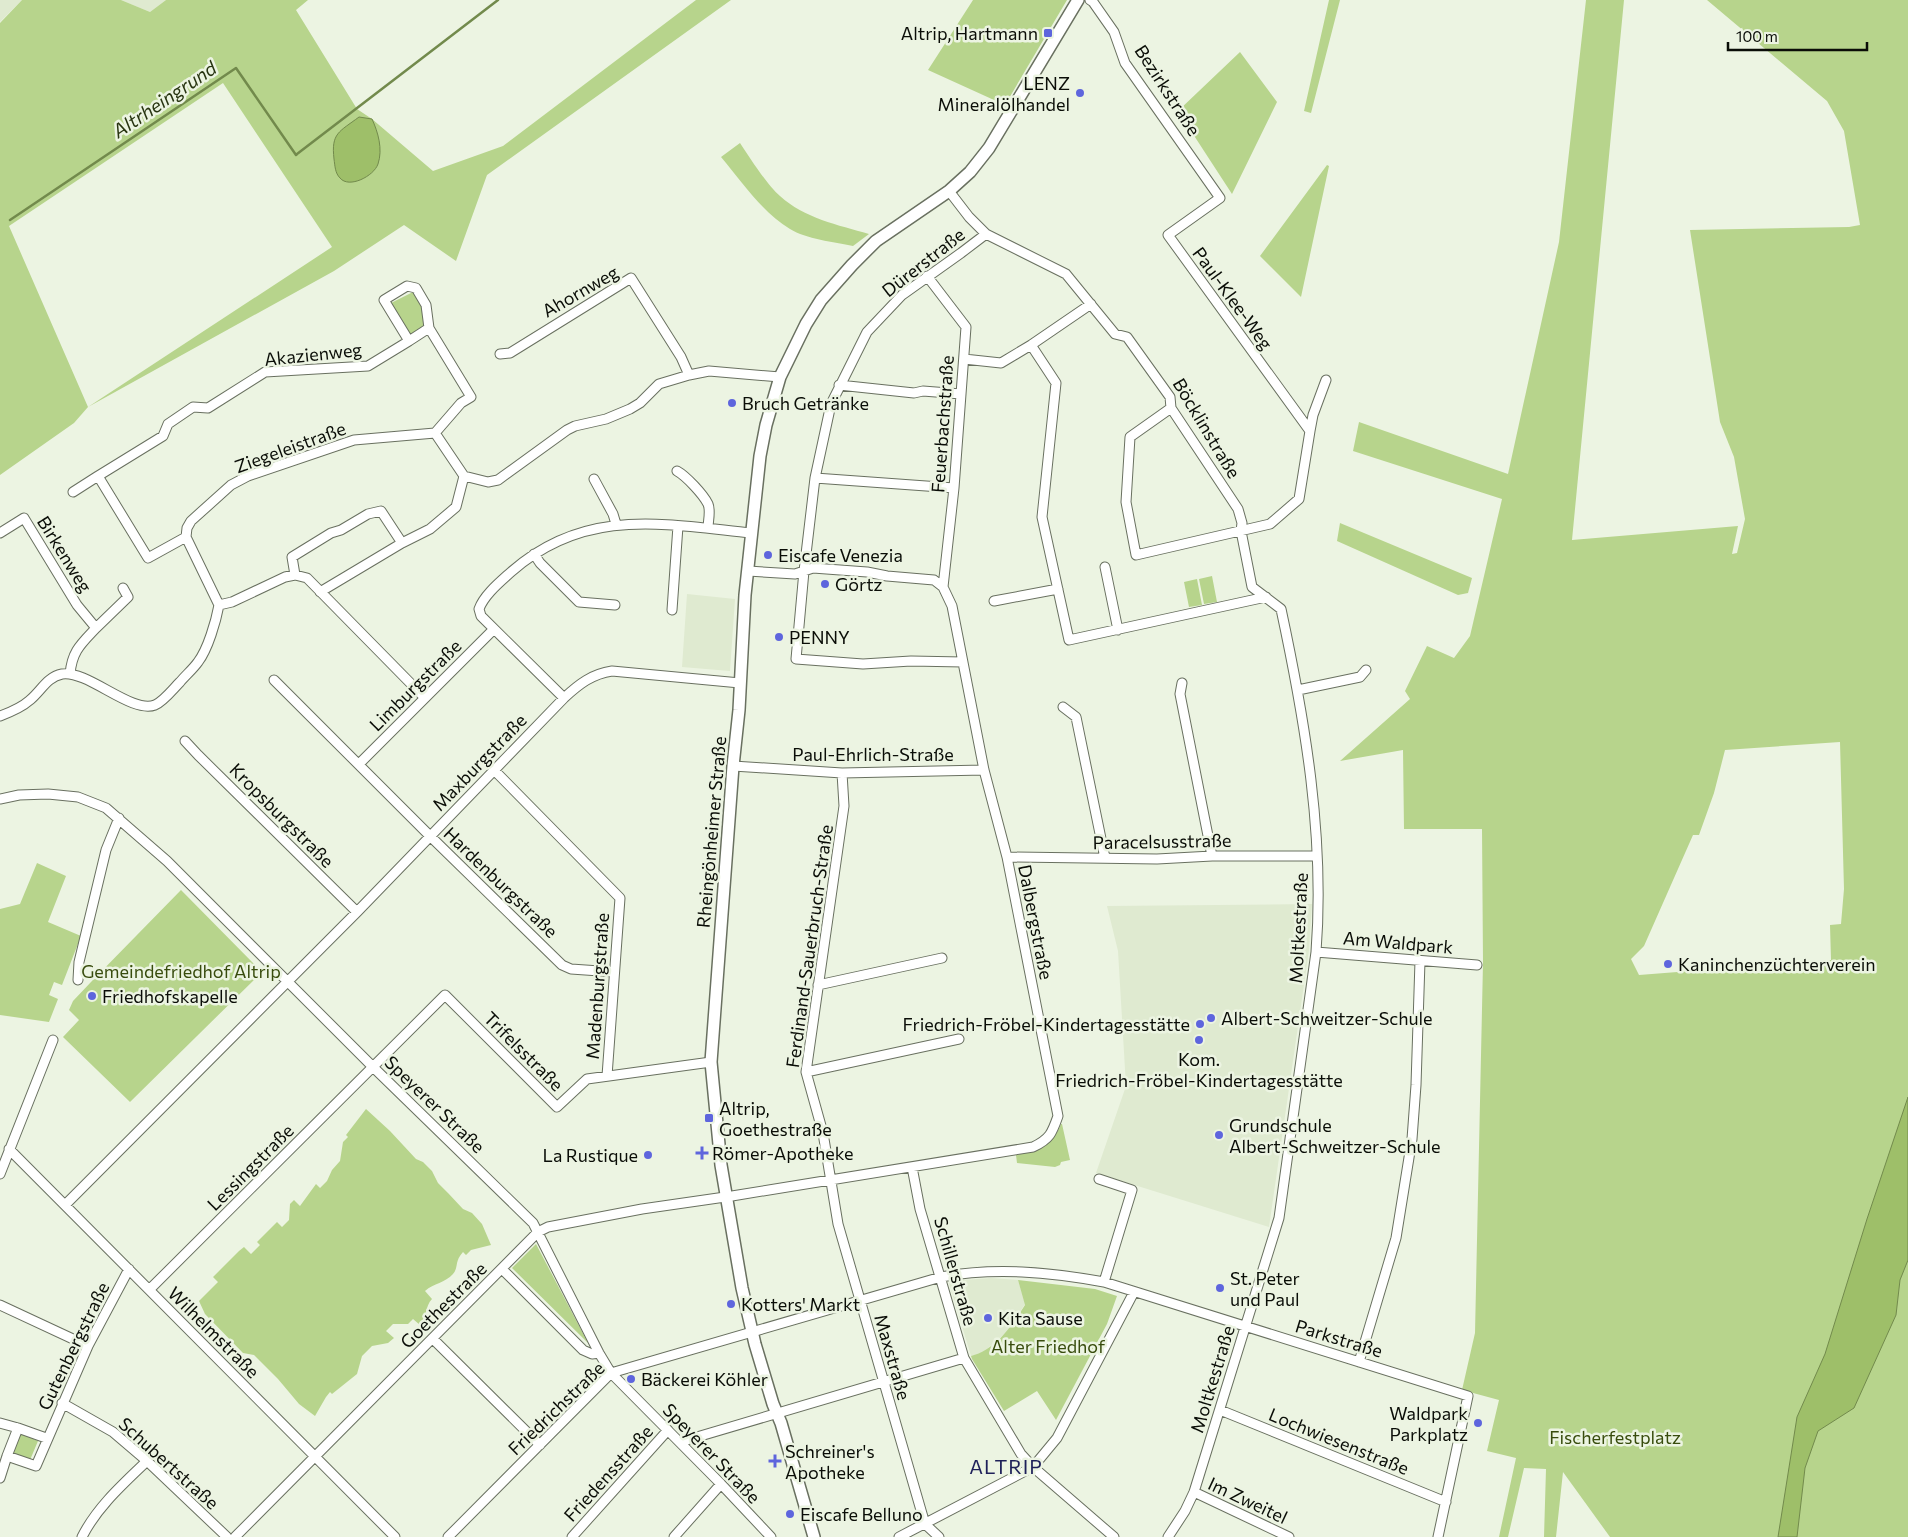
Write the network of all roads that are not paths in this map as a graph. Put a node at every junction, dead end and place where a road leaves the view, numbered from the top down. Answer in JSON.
{"nodes":[{"id":1,"x":1078,"y":0,"type":"edge"},
{"id":2,"x":1090,"y":0,"type":"edge"},
{"id":3,"x":949,"y":191,"type":"junction"},
{"id":4,"x":1220,"y":198,"type":"joint"},
{"id":5,"x":986,"y":234,"type":"junction"},
{"id":6,"x":927,"y":276,"type":"junction"},
{"id":7,"x":1091,"y":304,"type":"junction"},
{"id":8,"x":429,"y":328,"type":"junction"},
{"id":9,"x":408,"y":341,"type":"junction"},
{"id":10,"x":1031,"y":345,"type":"junction"},
{"id":11,"x":500,"y":354,"type":"dead end"},
{"id":12,"x":964,"y":359,"type":"junction"},
{"id":13,"x":689,"y":375,"type":"junction"},
{"id":14,"x":780,"y":378,"type":"junction"},
{"id":15,"x":1326,"y":380,"type":"dead end"},
{"id":16,"x":839,"y":385,"type":"junction"},
{"id":17,"x":961,"y":394,"type":"junction"},
{"id":18,"x":1172,"y":408,"type":"junction"},
{"id":19,"x":1310,"y":431,"type":"junction"},
{"id":20,"x":435,"y":434,"type":"junction"},
{"id":21,"x":677,"y":471,"type":"dead end"},
{"id":22,"x":98,"y":476,"type":"junction"},
{"id":23,"x":464,"y":476,"type":"junction"},
{"id":24,"x":815,"y":478,"type":"junction"},
{"id":25,"x":594,"y":480,"type":"dead end"},
{"id":26,"x":954,"y":488,"type":"junction"},
{"id":27,"x":73,"y":492,"type":"dead end"},
{"id":28,"x":616,"y":524,"type":"junction"},
{"id":29,"x":678,"y":526,"type":"junction"},
{"id":30,"x":708,"y":528,"type":"junction"},
{"id":31,"x":1241,"y":531,"type":"junction"},
{"id":32,"x":0,"y":533,"type":"edge"},
{"id":33,"x":750,"y":533,"type":"junction"},
{"id":34,"x":186,"y":537,"type":"junction"},
{"id":35,"x":402,"y":543,"type":"junction"},
{"id":36,"x":534,"y":554,"type":"junction"},
{"id":37,"x":1105,"y":567,"type":"dead end"},
{"id":38,"x":748,"y":571,"type":"junction"},
{"id":39,"x":804,"y":571,"type":"junction"},
{"id":40,"x":295,"y":575,"type":"junction"},
{"id":41,"x":943,"y":587,"type":"junction"},
{"id":42,"x":123,"y":588,"type":"dead end"},
{"id":43,"x":1058,"y":588,"type":"junction"},
{"id":44,"x":320,"y":592,"type":"junction"},
{"id":45,"x":1266,"y":597,"type":"junction"},
{"id":46,"x":994,"y":601,"type":"dead end"},
{"id":47,"x":219,"y":605,"type":"junction"},
{"id":48,"x":615,"y":605,"type":"dead end"},
{"id":49,"x":672,"y":610,"type":"dead end"},
{"id":50,"x":96,"y":628,"type":"junction"},
{"id":51,"x":494,"y":628,"type":"junction"},
{"id":52,"x":1118,"y":630,"type":"junction"},
{"id":53,"x":963,"y":662,"type":"junction"},
{"id":54,"x":1366,"y":670,"type":"dead end"},
{"id":55,"x":70,"y":674,"type":"junction"},
{"id":56,"x":274,"y":680,"type":"dead end"},
{"id":57,"x":740,"y":683,"type":"junction"},
{"id":58,"x":1182,"y":683,"type":"dead end"},
{"id":59,"x":1298,"y":690,"type":"junction"},
{"id":60,"x":425,"y":698,"type":"junction"},
{"id":61,"x":564,"y":698,"type":"junction"},
{"id":62,"x":1064,"y":707,"type":"dead end"},
{"id":63,"x":0,"y":716,"type":"edge"},
{"id":64,"x":185,"y":741,"type":"dead end"},
{"id":65,"x":359,"y":764,"type":"junction"},
{"id":66,"x":733,"y":766,"type":"junction"},
{"id":67,"x":494,"y":770,"type":"junction"},
{"id":68,"x":984,"y":770,"type":"junction"},
{"id":69,"x":842,"y":773,"type":"junction"},
{"id":70,"x":0,"y":799,"type":"edge"},
{"id":71,"x":119,"y":818,"type":"junction"},
{"id":72,"x":430,"y":836,"type":"junction"},
{"id":73,"x":1212,"y":856,"type":"junction"},
{"id":74,"x":1317,"y":856,"type":"junction"},
{"id":75,"x":1006,"y":857,"type":"junction"},
{"id":76,"x":1105,"y":858,"type":"junction"},
{"id":77,"x":357,"y":912,"type":"junction"},
{"id":78,"x":1316,"y":952,"type":"junction"},
{"id":79,"x":942,"y":958,"type":"dead end"},
{"id":80,"x":1420,"y":961,"type":"junction"},
{"id":81,"x":1477,"y":965,"type":"dead end"},
{"id":82,"x":614,"y":972,"type":"junction"},
{"id":83,"x":78,"y":980,"type":"dead end"},
{"id":84,"x":287,"y":980,"type":"junction"},
{"id":85,"x":818,"y":985,"type":"junction"},
{"id":86,"x":959,"y":1039,"type":"dead end"},
{"id":87,"x":53,"y":1040,"type":"dead end"},
{"id":88,"x":710,"y":1062,"type":"junction"},
{"id":89,"x":373,"y":1067,"type":"junction"},
{"id":90,"x":806,"y":1072,"type":"junction"},
{"id":91,"x":607,"y":1076,"type":"junction"},
{"id":92,"x":9,"y":1149,"type":"junction"},
{"id":93,"x":912,"y":1167,"type":"junction"},
{"id":94,"x":0,"y":1174,"type":"edge"},
{"id":95,"x":1099,"y":1179,"type":"dead end"},
{"id":96,"x":831,"y":1180,"type":"junction"},
{"id":97,"x":726,"y":1197,"type":"junction"},
{"id":98,"x":65,"y":1205,"type":"junction"},
{"id":99,"x":538,"y":1232,"type":"junction"},
{"id":100,"x":129,"y":1269,"type":"junction"},
{"id":101,"x":502,"y":1269,"type":"junction"},
{"id":102,"x":941,"y":1277,"type":"junction"},
{"id":103,"x":1104,"y":1282,"type":"junction"},
{"id":104,"x":150,"y":1290,"type":"junction"},
{"id":105,"x":1134,"y":1292,"type":"junction"},
{"id":106,"x":859,"y":1300,"type":"junction"},
{"id":107,"x":0,"y":1305,"type":"edge"},
{"id":108,"x":1245,"y":1327,"type":"junction"},
{"id":109,"x":753,"y":1332,"type":"junction"},
{"id":110,"x":433,"y":1339,"type":"junction"},
{"id":111,"x":88,"y":1346,"type":"junction"},
{"id":112,"x":600,"y":1353,"type":"junction"},
{"id":113,"x":964,"y":1358,"type":"junction"},
{"id":114,"x":1359,"y":1362,"type":"junction"},
{"id":115,"x":611,"y":1373,"type":"junction"},
{"id":116,"x":884,"y":1383,"type":"junction"},
{"id":117,"x":62,"y":1403,"type":"junction"},
{"id":118,"x":1220,"y":1410,"type":"junction"},
{"id":119,"x":777,"y":1413,"type":"junction"},
{"id":120,"x":0,"y":1423,"type":"edge"},
{"id":121,"x":18,"y":1428,"type":"junction"},
{"id":122,"x":668,"y":1430,"type":"junction"},
{"id":123,"x":46,"y":1438,"type":"junction"},
{"id":124,"x":680,"y":1442,"type":"junction"},
{"id":125,"x":540,"y":1445,"type":"junction"},
{"id":126,"x":7,"y":1456,"type":"junction"},
{"id":127,"x":315,"y":1457,"type":"junction"},
{"id":128,"x":147,"y":1461,"type":"junction"},
{"id":129,"x":1032,"y":1467,"type":"junction"},
{"id":130,"x":0,"y":1478,"type":"edge"},
{"id":131,"x":721,"y":1484,"type":"junction"},
{"id":132,"x":1194,"y":1492,"type":"junction"},
{"id":133,"x":1446,"y":1502,"type":"junction"},
{"id":134,"x":925,"y":1524,"type":"junction"},
{"id":135,"x":82,"y":1537,"type":"edge"},
{"id":136,"x":226,"y":1537,"type":"edge"},
{"id":137,"x":235,"y":1537,"type":"edge"},
{"id":138,"x":395,"y":1537,"type":"edge"},
{"id":139,"x":448,"y":1537,"type":"edge"},
{"id":140,"x":572,"y":1537,"type":"edge"},
{"id":141,"x":674,"y":1537,"type":"edge"},
{"id":142,"x":771,"y":1537,"type":"edge"},
{"id":143,"x":814,"y":1537,"type":"edge"},
{"id":144,"x":900,"y":1537,"type":"edge"},
{"id":145,"x":939,"y":1537,"type":"edge"},
{"id":146,"x":1114,"y":1537,"type":"edge"},
{"id":147,"x":1168,"y":1537,"type":"edge"},
{"id":148,"x":1289,"y":1537,"type":"edge"},
{"id":149,"x":1438,"y":1537,"type":"edge"}],
"edges":[{"from":1,"to":3,"type":"street"},
{"from":2,"to":4,"type":"street","name":"Bezirkstraße"},
{"from":3,"to":5,"type":"street","name":"Böcklinstraße"},
{"from":3,"to":14,"type":"street","name":"Rheingönheimer Straße"},
{"from":4,"to":19,"type":"street","name":"Paul-Klee-Weg"},
{"from":5,"to":6,"type":"street","name":"Dürerstraße"},
{"from":5,"to":7,"type":"street","name":"Böcklinstraße"},
{"from":6,"to":12,"type":"street","name":"Feuerbachstraße"},
{"from":6,"to":16,"type":"street","name":"Dürerstraße"},
{"from":7,"to":10,"type":"street"},
{"from":7,"to":18,"type":"street","name":"Böcklinstraße"},
{"from":8,"to":9,"type":"street","name":"Akazienweg"},
{"from":8,"to":9,"type":"street"},
{"from":8,"to":20,"type":"street"},
{"from":9,"to":22,"type":"street","name":"Akazienweg"},
{"from":10,"to":12,"type":"street"},
{"from":10,"to":43,"type":"street"},
{"from":11,"to":13,"type":"street","name":"Ahornweg"},
{"from":12,"to":17,"type":"street","name":"Feuerbachstraße"},
{"from":13,"to":14,"type":"street"},
{"from":13,"to":23,"type":"street"},
{"from":14,"to":33,"type":"street","name":"Rheingönheimer Straße"},
{"from":15,"to":19,"type":"street"},
{"from":16,"to":17,"type":"street"},
{"from":16,"to":24,"type":"street","name":"Dürerstraße"},
{"from":17,"to":26,"type":"street","name":"Feuerbachstraße"},
{"from":18,"to":31,"type":"street","name":"Böcklinstraße"},
{"from":18,"to":31,"type":"street"},
{"from":19,"to":31,"type":"street"},
{"from":20,"to":23,"type":"street"},
{"from":20,"to":34,"type":"street","name":"Ziegeleistraße"},
{"from":21,"to":30,"type":"street"},
{"from":22,"to":27,"type":"street","name":"Akazienweg"},
{"from":22,"to":34,"type":"street"},
{"from":23,"to":35,"type":"street"},
{"from":24,"to":26,"type":"street"},
{"from":24,"to":39,"type":"street","name":"Dürerstraße"},
{"from":25,"to":28,"type":"street"},
{"from":26,"to":41,"type":"street","name":"Feuerbachstraße"},
{"from":28,"to":29,"type":"street"},
{"from":28,"to":36,"type":"street"},
{"from":29,"to":30,"type":"street"},
{"from":29,"to":49,"type":"street"},
{"from":30,"to":33,"type":"street"},
{"from":31,"to":45,"type":"street","name":"Böcklinstraße"},
{"from":32,"to":50,"type":"street","name":"Birkenweg"},
{"from":33,"to":38,"type":"street","name":"Rheingönheimer Straße"},
{"from":34,"to":47,"type":"street"},
{"from":35,"to":40,"type":"street"},
{"from":35,"to":44,"type":"street"},
{"from":36,"to":48,"type":"street"},
{"from":36,"to":51,"type":"street"},
{"from":37,"to":52,"type":"street"},
{"from":38,"to":39,"type":"street"},
{"from":38,"to":57,"type":"street","name":"Rheingönheimer Straße"},
{"from":39,"to":41,"type":"street"},
{"from":39,"to":53,"type":"street","name":"Dürerstraße"},
{"from":40,"to":44,"type":"street"},
{"from":40,"to":47,"type":"street"},
{"from":41,"to":53,"type":"street","name":"Dalbergstraße"},
{"from":42,"to":50,"type":"street"},
{"from":43,"to":46,"type":"street"},
{"from":43,"to":52,"type":"street"},
{"from":44,"to":60,"type":"street"},
{"from":45,"to":52,"type":"street"},
{"from":45,"to":59,"type":"street","name":"Böcklinstraße"},
{"from":47,"to":55,"type":"street"},
{"from":50,"to":55,"type":"street"},
{"from":51,"to":60,"type":"street","name":"Limburgstraße"},
{"from":51,"to":61,"type":"street"},
{"from":53,"to":68,"type":"street","name":"Dalbergstraße"},
{"from":54,"to":59,"type":"street"},
{"from":55,"to":63,"type":"street"},
{"from":56,"to":65,"type":"street","name":"Hardenburgstraße"},
{"from":57,"to":61,"type":"street","name":"Maxburgstraße"},
{"from":57,"to":66,"type":"street","name":"Rheingönheimer Straße"},
{"from":58,"to":73,"type":"street"},
{"from":59,"to":74,"type":"street","name":"Moltkestraße"},
{"from":60,"to":65,"type":"street","name":"Limburgstraße"},
{"from":61,"to":67,"type":"street","name":"Maxburgstraße"},
{"from":62,"to":76,"type":"street"},
{"from":64,"to":77,"type":"street","name":"Kropsburgstraße"},
{"from":65,"to":72,"type":"street","name":"Hardenburgstraße"},
{"from":66,"to":69,"type":"street","name":"Paul-Ehrlich-Straße"},
{"from":66,"to":88,"type":"street","name":"Rheingönheimer Straße"},
{"from":67,"to":72,"type":"street","name":"Maxburgstraße"},
{"from":67,"to":82,"type":"street","name":"Madenburgstraße"},
{"from":68,"to":69,"type":"street","name":"Paul-Ehrlich-Straße"},
{"from":68,"to":75,"type":"street","name":"Dalbergstraße"},
{"from":69,"to":85,"type":"street","name":"Ferdinand-Sauerbruch-Straße"},
{"from":70,"to":71,"type":"street","name":"Speyerer Straße"},
{"from":71,"to":83,"type":"street"},
{"from":71,"to":84,"type":"street","name":"Speyerer Straße"},
{"from":72,"to":77,"type":"street","name":"Maxburgstraße"},
{"from":72,"to":82,"type":"street","name":"Hardenburgstraße"},
{"from":73,"to":74,"type":"street","name":"Paracelsusstraße"},
{"from":73,"to":76,"type":"street","name":"Paracelsusstraße"},
{"from":74,"to":78,"type":"street","name":"Moltkestraße"},
{"from":75,"to":76,"type":"street","name":"Paracelsusstraße"},
{"from":75,"to":93,"type":"street","name":"Dalbergstraße"},
{"from":77,"to":84,"type":"street","name":"Maxburgstraße"},
{"from":78,"to":80,"type":"street","name":"Am Waldpark"},
{"from":78,"to":108,"type":"street","name":"Moltkestraße"},
{"from":79,"to":85,"type":"street"},
{"from":80,"to":81,"type":"street","name":"Am Waldpark"},
{"from":80,"to":114,"type":"street"},
{"from":82,"to":91,"type":"street","name":"Madenburgstraße"},
{"from":84,"to":89,"type":"street","name":"Speyerer Straße"},
{"from":84,"to":98,"type":"street","name":"Maxburgstraße"},
{"from":85,"to":90,"type":"street","name":"Ferdinand-Sauerbruch-Straße"},
{"from":86,"to":90,"type":"street"},
{"from":87,"to":92,"type":"street"},
{"from":88,"to":91,"type":"street","name":"Trifelsstraße"},
{"from":88,"to":97,"type":"street","name":"Rheingönheimer Straße"},
{"from":89,"to":91,"type":"street","name":"Trifelsstraße"},
{"from":89,"to":99,"type":"street","name":"Speyerer Straße"},
{"from":89,"to":104,"type":"street","name":"Lessingstraße"},
{"from":90,"to":96,"type":"street","name":"Ferdinand-Sauerbruch-Straße"},
{"from":92,"to":94,"type":"street"},
{"from":92,"to":98,"type":"street","name":"Wilhelmstraße"},
{"from":93,"to":96,"type":"street","name":"Dalbergstraße"},
{"from":93,"to":102,"type":"street","name":"Schillerstraße"},
{"from":95,"to":103,"type":"street"},
{"from":96,"to":97,"type":"street","name":"Dalbergstraße"},
{"from":96,"to":106,"type":"street","name":"Maxstraße"},
{"from":97,"to":99,"type":"street","name":"Goethestraße"},
{"from":97,"to":109,"type":"street","name":"Rheingönheimer Straße"},
{"from":98,"to":100,"type":"street","name":"Wilhelmstraße"},
{"from":99,"to":101,"type":"street","name":"Goethestraße"},
{"from":99,"to":112,"type":"street","name":"Speyerer Straße"},
{"from":100,"to":104,"type":"street","name":"Wilhelmstraße"},
{"from":100,"to":111,"type":"street","name":"Gutenbergstraße"},
{"from":101,"to":110,"type":"street","name":"Goethestraße"},
{"from":101,"to":112,"type":"street"},
{"from":102,"to":103,"type":"street","name":"Parkstraße"},
{"from":102,"to":106,"type":"street","name":"Friedrichstraße"},
{"from":102,"to":113,"type":"street","name":"Schillerstraße"},
{"from":103,"to":105,"type":"street","name":"Parkstraße"},
{"from":104,"to":127,"type":"street","name":"Wilhelmstraße"},
{"from":105,"to":108,"type":"street","name":"Parkstraße"},
{"from":105,"to":129,"type":"street"},
{"from":106,"to":109,"type":"street","name":"Friedrichstraße"},
{"from":106,"to":116,"type":"street","name":"Maxstraße"},
{"from":107,"to":111,"type":"street"},
{"from":108,"to":114,"type":"street","name":"Parkstraße"},
{"from":108,"to":118,"type":"street","name":"Moltkestraße"},
{"from":109,"to":115,"type":"street","name":"Friedrichstraße"},
{"from":109,"to":119,"type":"street","name":"Rheingönheimer Straße"},
{"from":110,"to":125,"type":"street"},
{"from":110,"to":127,"type":"street","name":"Goethestraße"},
{"from":111,"to":117,"type":"street","name":"Gutenbergstraße"},
{"from":112,"to":115,"type":"street","name":"Speyerer Straße"},
{"from":113,"to":116,"type":"street"},
{"from":113,"to":129,"type":"street","name":"Schillerstraße"},
{"from":114,"to":133,"type":"street","name":"Parkstraße"},
{"from":115,"to":122,"type":"street","name":"Speyerer Straße"},
{"from":115,"to":125,"type":"street","name":"Friedrichstraße"},
{"from":116,"to":119,"type":"street"},
{"from":116,"to":134,"type":"street","name":"Maxstraße"},
{"from":117,"to":123,"type":"street","name":"Gutenbergstraße"},
{"from":117,"to":128,"type":"street","name":"Schubertstraße"},
{"from":118,"to":132,"type":"street","name":"Moltkestraße"},
{"from":118,"to":133,"type":"street","name":"Lochwiesenstraße"},
{"from":119,"to":124,"type":"street"},
{"from":119,"to":143,"type":"street","name":"Rheingönheimer Straße"},
{"from":120,"to":121,"type":"street","name":"Gutenbergstraße"},
{"from":121,"to":123,"type":"street","name":"Gutenbergstraße"},
{"from":121,"to":126,"type":"street"},
{"from":122,"to":124,"type":"street","name":"Speyerer Straße"},
{"from":122,"to":140,"type":"street","name":"Friedensstraße"},
{"from":123,"to":126,"type":"street","name":"Gutenbergstraße"},
{"from":124,"to":131,"type":"street","name":"Speyerer Straße"},
{"from":125,"to":139,"type":"street","name":"Friedrichstraße"},
{"from":126,"to":130,"type":"street"},
{"from":127,"to":137,"type":"street","name":"Goethestraße"},
{"from":127,"to":138,"type":"street","name":"Wilhelmstraße"},
{"from":128,"to":135,"type":"street"},
{"from":128,"to":136,"type":"street","name":"Schubertstraße"},
{"from":129,"to":134,"type":"street"},
{"from":129,"to":146,"type":"street","name":"Schillerstraße"},
{"from":131,"to":141,"type":"street"},
{"from":131,"to":142,"type":"street","name":"Speyerer Straße"},
{"from":132,"to":147,"type":"street","name":"Moltkestraße"},
{"from":132,"to":148,"type":"street","name":"Im Zweitel"},
{"from":133,"to":149,"type":"street","name":"Parkstraße"},
{"from":134,"to":144,"type":"street"},
{"from":134,"to":145,"type":"street"}]}
